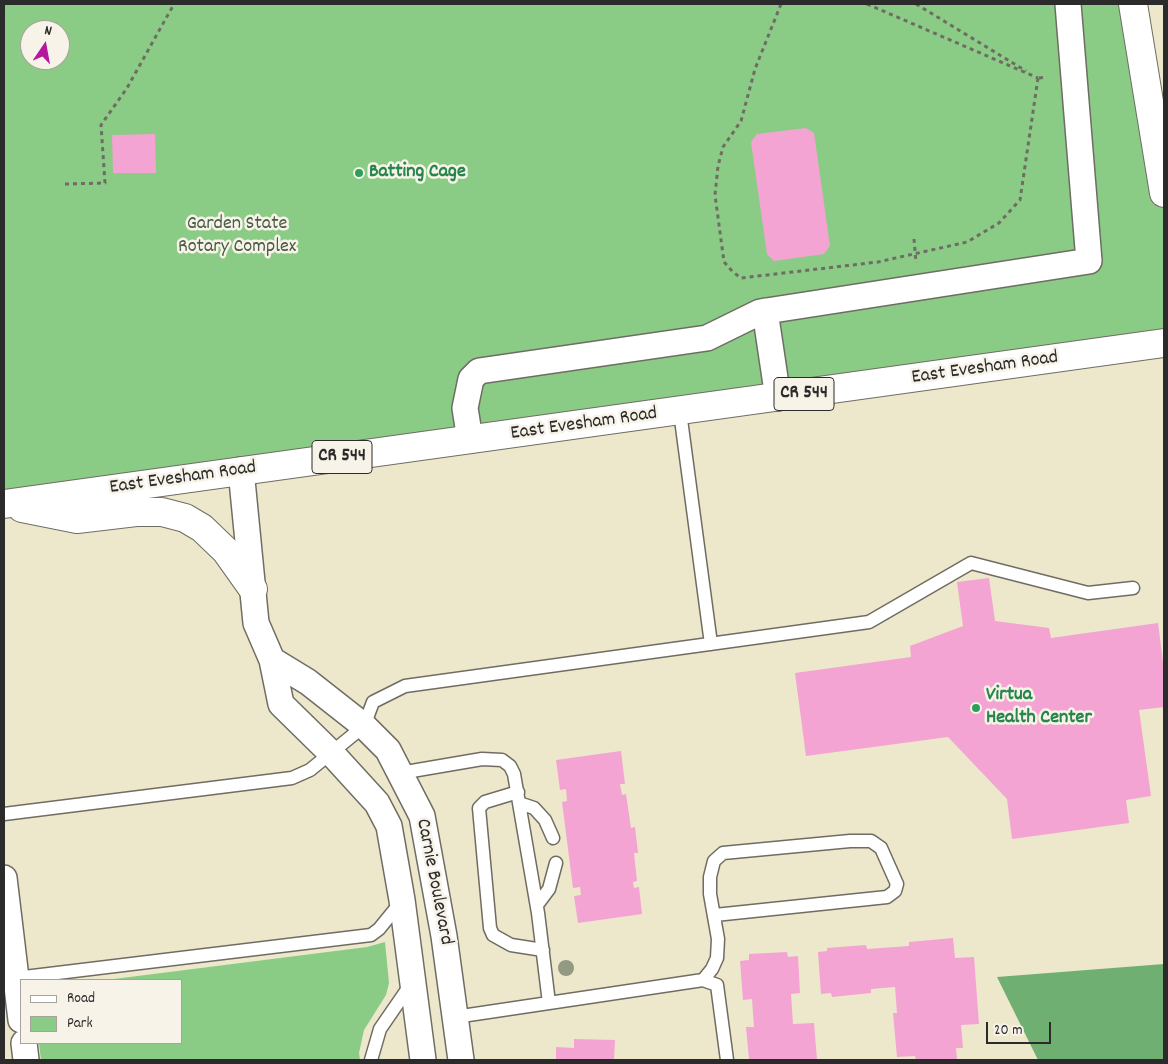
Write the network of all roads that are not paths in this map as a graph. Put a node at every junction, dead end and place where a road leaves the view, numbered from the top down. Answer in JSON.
{"nodes":[{"id":1,"x":1068,"y":4,"type":"edge"},
{"id":2,"x":1133,"y":4,"type":"edge"},
{"id":3,"x":1164,"y":193,"type":"edge"},
{"id":4,"x":765,"y":311,"type":"junction"},
{"id":5,"x":1164,"y":343,"type":"edge"},
{"id":6,"x":778,"y":398,"type":"junction"},
{"id":7,"x":680,"y":412,"type":"junction"},
{"id":8,"x":470,"y":440,"type":"junction"},
{"id":9,"x":241,"y":470,"type":"junction"},
{"id":10,"x":4,"y":504,"type":"edge"},
{"id":11,"x":1133,"y":588,"type":"dead end"},
{"id":12,"x":253,"y":590,"type":"junction"},
{"id":13,"x":711,"y":644,"type":"junction"},
{"id":14,"x":272,"y":660,"type":"junction"},
{"id":15,"x":364,"y":726,"type":"junction"},
{"id":16,"x":331,"y":753,"type":"junction"},
{"id":17,"x":400,"y":773,"type":"junction"},
{"id":18,"x":519,"y":798,"type":"junction"},
{"id":19,"x":4,"y":814,"type":"edge"},
{"id":20,"x":553,"y":838,"type":"dead end"},
{"id":21,"x":556,"y":863,"type":"dead end"},
{"id":22,"x":4,"y":878,"type":"edge"},
{"id":23,"x":402,"y":900,"type":"junction"},
{"id":24,"x":537,"y":905,"type":"junction"},
{"id":25,"x":714,"y":915,"type":"junction"},
{"id":26,"x":543,"y":950,"type":"junction"},
{"id":27,"x":16,"y":978,"type":"junction"},
{"id":28,"x":703,"y":980,"type":"junction"},
{"id":29,"x":412,"y":982,"type":"junction"},
{"id":30,"x":549,"y":1003,"type":"junction"},
{"id":31,"x":20,"y":1012,"type":"edge"},
{"id":32,"x":456,"y":1017,"type":"junction"},
{"id":33,"x":418,"y":1022,"type":"junction"},
{"id":34,"x":24,"y":1044,"type":"edge"},
{"id":35,"x":26,"y":1060,"type":"edge"},
{"id":36,"x":371,"y":1060,"type":"edge"},
{"id":37,"x":423,"y":1060,"type":"edge"},
{"id":38,"x":461,"y":1060,"type":"edge"},
{"id":39,"x":727,"y":1060,"type":"edge"}],
"edges":[{"from":1,"to":4,"type":"street"},
{"from":2,"to":3,"type":"main road"},
{"from":4,"to":6,"type":"street"},
{"from":4,"to":8,"type":"street"},
{"from":5,"to":6,"type":"main road","name":"East Evesham Road","number":"CR 544"},
{"from":6,"to":7,"type":"main road","name":"East Evesham Road","number":"CR 544"},
{"from":7,"to":8,"type":"main road","name":"East Evesham Road","number":"CR 544"},
{"from":7,"to":13,"type":"lane"},
{"from":8,"to":9,"type":"main road","name":"East Evesham Road","number":"CR 544"},
{"from":9,"to":10,"type":"main road","name":"East Evesham Road","number":"CR 544"},
{"from":9,"to":12,"type":"street","name":"Carnie Boulevard"},
{"from":10,"to":12,"type":"main road"},
{"from":11,"to":13,"type":"lane"},
{"from":12,"to":14,"type":"street","name":"Carnie Boulevard"},
{"from":13,"to":15,"type":"lane"},
{"from":14,"to":15,"type":"street","name":"Carnie Boulevard"},
{"from":14,"to":16,"type":"street","name":"Carnie Boulevard"},
{"from":15,"to":16,"type":"lane"},
{"from":15,"to":17,"type":"street","name":"Carnie Boulevard"},
{"from":16,"to":19,"type":"lane"},
{"from":16,"to":23,"type":"street","name":"Carnie Boulevard"},
{"from":17,"to":18,"type":"lane"},
{"from":17,"to":32,"type":"street","name":"Carnie Boulevard"},
{"from":18,"to":20,"type":"lane"},
{"from":18,"to":24,"type":"lane"},
{"from":18,"to":26,"type":"lane"},
{"from":21,"to":24,"type":"lane"},
{"from":22,"to":27,"type":"street"},
{"from":23,"to":27,"type":"lane"},
{"from":23,"to":29,"type":"street","name":"Carnie Boulevard"},
{"from":24,"to":26,"type":"lane"},
{"from":25,"to":25,"type":"lane"},
{"from":25,"to":28,"type":"lane"},
{"from":26,"to":30,"type":"lane"},
{"from":27,"to":31,"type":"street"},
{"from":28,"to":30,"type":"lane"},
{"from":28,"to":39,"type":"lane"},
{"from":29,"to":33,"type":"street","name":"Carnie Boulevard"},
{"from":29,"to":36,"type":"lane"},
{"from":30,"to":32,"type":"lane"},
{"from":32,"to":33,"type":"street"},
{"from":32,"to":38,"type":"street","name":"Carnie Boulevard"},
{"from":33,"to":37,"type":"street","name":"Carnie Boulevard"},
{"from":34,"to":35,"type":"street"}]}
